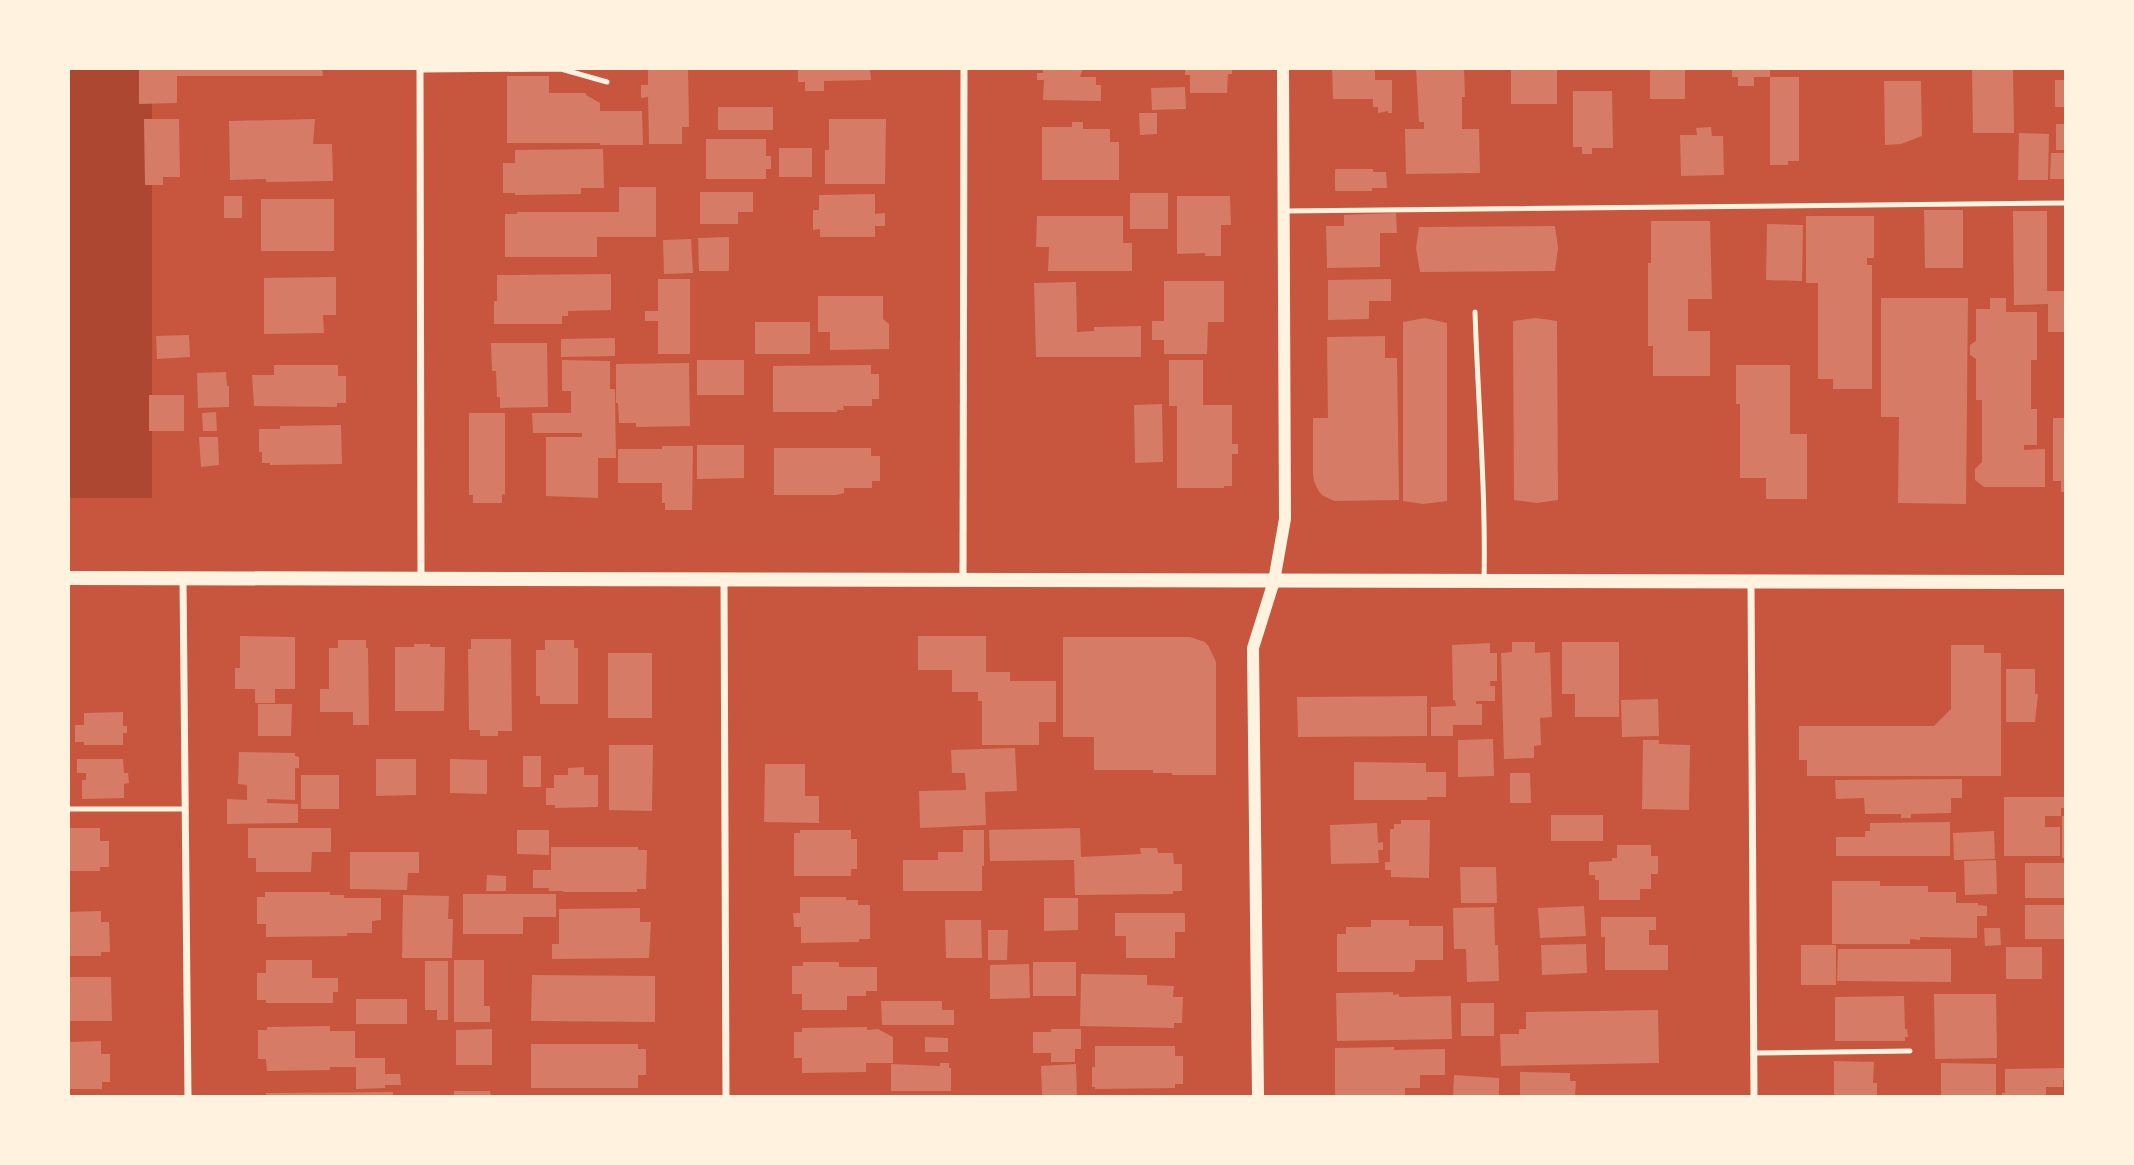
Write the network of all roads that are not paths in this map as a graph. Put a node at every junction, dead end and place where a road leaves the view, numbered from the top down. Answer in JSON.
{"nodes":[{"id":1,"x":964,"y":68,"type":"edge"},
{"id":2,"x":1283,"y":68,"type":"edge"},
{"id":3,"x":420,"y":69,"type":"edge"},
{"id":4,"x":607,"y":82,"type":"dead end"},
{"id":5,"x":2066,"y":202,"type":"edge"},
{"id":6,"x":1283,"y":212,"type":"junction"},
{"id":7,"x":1475,"y":312,"type":"dead end"},
{"id":8,"x":68,"y":578,"type":"edge"},
{"id":9,"x":183,"y":579,"type":"junction"},
{"id":10,"x":421,"y":579,"type":"junction"},
{"id":11,"x":724,"y":579,"type":"junction"},
{"id":12,"x":962,"y":580,"type":"junction"},
{"id":13,"x":1274,"y":581,"type":"junction"},
{"id":14,"x":1484,"y":581,"type":"junction"},
{"id":15,"x":1751,"y":582,"type":"junction"},
{"id":16,"x":2066,"y":582,"type":"edge"},
{"id":17,"x":68,"y":809,"type":"edge"},
{"id":18,"x":185,"y":809,"type":"junction"},
{"id":19,"x":1910,"y":1051,"type":"dead end"},
{"id":20,"x":1754,"y":1054,"type":"junction"},
{"id":21,"x":188,"y":1097,"type":"edge"},
{"id":22,"x":726,"y":1097,"type":"edge"},
{"id":23,"x":1258,"y":1097,"type":"edge"},
{"id":24,"x":1754,"y":1097,"type":"edge"}],
"edges":[{"from":1,"to":12,"type":"street"},
{"from":2,"to":6,"type":"street"},
{"from":3,"to":4,"type":"lane"},
{"from":3,"to":10,"type":"street"},
{"from":5,"to":6,"type":"lane"},
{"from":6,"to":13,"type":"street"},
{"from":7,"to":14,"type":"lane"},
{"from":8,"to":9,"type":"main road"},
{"from":9,"to":10,"type":"main road"},
{"from":9,"to":18,"type":"street"},
{"from":10,"to":11,"type":"main road"},
{"from":11,"to":12,"type":"main road"},
{"from":11,"to":22,"type":"street"},
{"from":12,"to":13,"type":"main road"},
{"from":13,"to":14,"type":"main road"},
{"from":13,"to":23,"type":"street"},
{"from":14,"to":15,"type":"main road"},
{"from":15,"to":16,"type":"main road"},
{"from":15,"to":20,"type":"street"},
{"from":17,"to":18,"type":"lane"},
{"from":18,"to":21,"type":"street"},
{"from":19,"to":20,"type":"lane"},
{"from":20,"to":24,"type":"street"}]}
